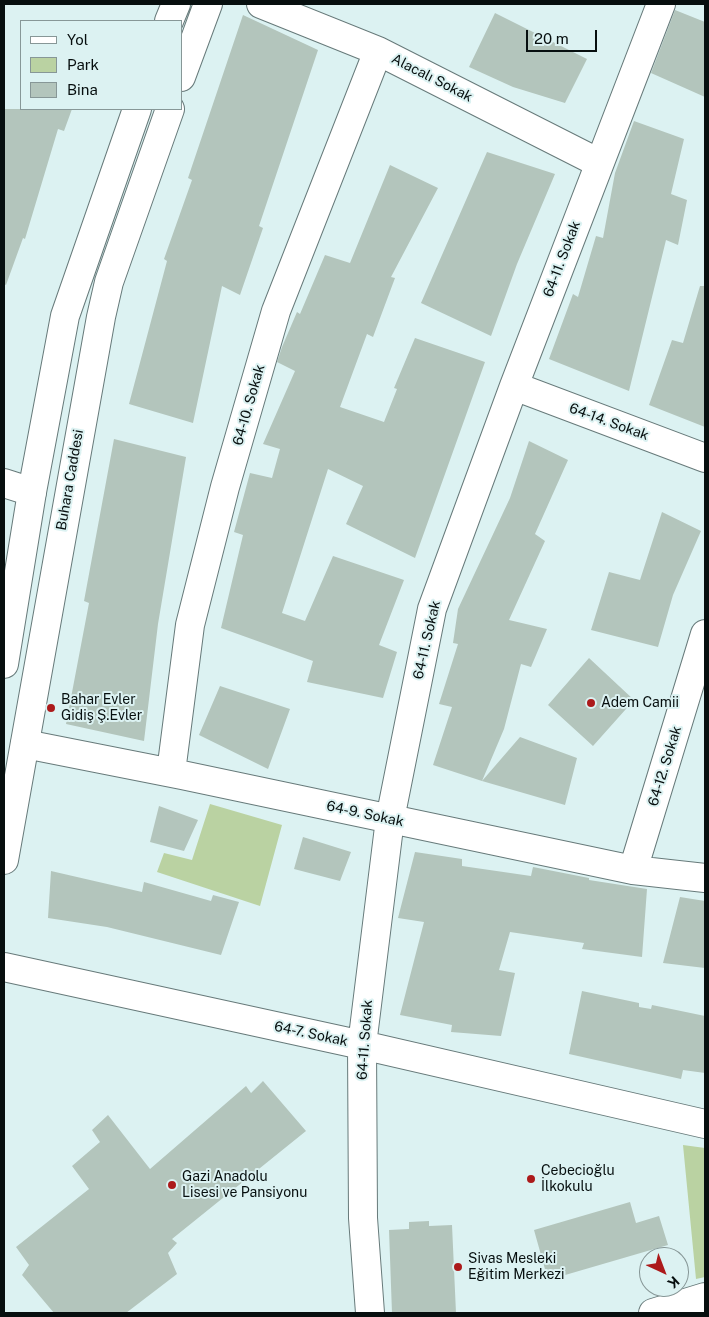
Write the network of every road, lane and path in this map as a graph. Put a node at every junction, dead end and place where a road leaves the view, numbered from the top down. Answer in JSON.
{"nodes":[{"id":1,"x":176,"y":4,"type":"edge"},
{"id":2,"x":208,"y":4,"type":"edge"},
{"id":3,"x":261,"y":4,"type":"edge"},
{"id":4,"x":660,"y":4,"type":"edge"},
{"id":5,"x":170,"y":20,"type":"edge"},
{"id":6,"x":378,"y":51,"type":"junction"},
{"id":7,"x":182,"y":75,"type":"edge"},
{"id":8,"x":136,"y":110,"type":"edge"},
{"id":9,"x":170,"y":110,"type":"edge"},
{"id":10,"x":599,"y":163,"type":"junction"},
{"id":11,"x":514,"y":386,"type":"junction"},
{"id":12,"x":705,"y":458,"type":"edge"},
{"id":13,"x":4,"y":483,"type":"edge"},
{"id":14,"x":32,"y":492,"type":"junction"},
{"id":15,"x":705,"y":634,"type":"edge"},
{"id":16,"x":702,"y":660,"type":"edge"},
{"id":17,"x":4,"y":664,"type":"edge"},
{"id":18,"x":25,"y":744,"type":"junction"},
{"id":19,"x":171,"y":772,"type":"junction"},
{"id":20,"x":390,"y":819,"type":"junction"},
{"id":21,"x":4,"y":860,"type":"edge"},
{"id":22,"x":633,"y":870,"type":"junction"},
{"id":23,"x":705,"y":878,"type":"edge"},
{"id":24,"x":4,"y":968,"type":"edge"},
{"id":25,"x":362,"y":1045,"type":"junction"},
{"id":26,"x":705,"y":1124,"type":"edge"},
{"id":27,"x":705,"y":1297,"type":"edge"},
{"id":28,"x":370,"y":1313,"type":"edge"},
{"id":29,"x":653,"y":1313,"type":"edge"}],
"edges":[{"from":1,"to":5,"type":"street"},
{"from":2,"to":7,"type":"street"},
{"from":3,"to":6,"type":"street","name":"Alacalı Sokak"},
{"from":4,"to":10,"type":"street","name":"64-11. Sokak"},
{"from":6,"to":10,"type":"street","name":"Alacalı Sokak"},
{"from":6,"to":19,"type":"street","name":"64-10. Sokak"},
{"from":8,"to":14,"type":"street"},
{"from":9,"to":18,"type":"street","name":"Buhara Caddesi"},
{"from":10,"to":11,"type":"street","name":"64-11. Sokak"},
{"from":11,"to":12,"type":"street","name":"64-14. Sokak"},
{"from":11,"to":20,"type":"street","name":"64-11. Sokak"},
{"from":13,"to":14,"type":"street"},
{"from":14,"to":17,"type":"street"},
{"from":15,"to":16,"type":"street","name":"64-12. Sokak"},
{"from":16,"to":22,"type":"street","name":"64-12. Sokak"},
{"from":18,"to":19,"type":"street","name":"64-9. Sokak"},
{"from":18,"to":21,"type":"street","name":"Buhara Caddesi"},
{"from":19,"to":20,"type":"street","name":"64-9. Sokak"},
{"from":20,"to":22,"type":"street","name":"64-9. Sokak"},
{"from":20,"to":25,"type":"street","name":"64-11. Sokak"},
{"from":22,"to":23,"type":"street","name":"64-9. Sokak"},
{"from":24,"to":25,"type":"street","name":"64-7. Sokak"},
{"from":25,"to":26,"type":"street","name":"64-7. Sokak"},
{"from":25,"to":28,"type":"street","name":"64-11. Sokak"},
{"from":27,"to":29,"type":"street"}]}
